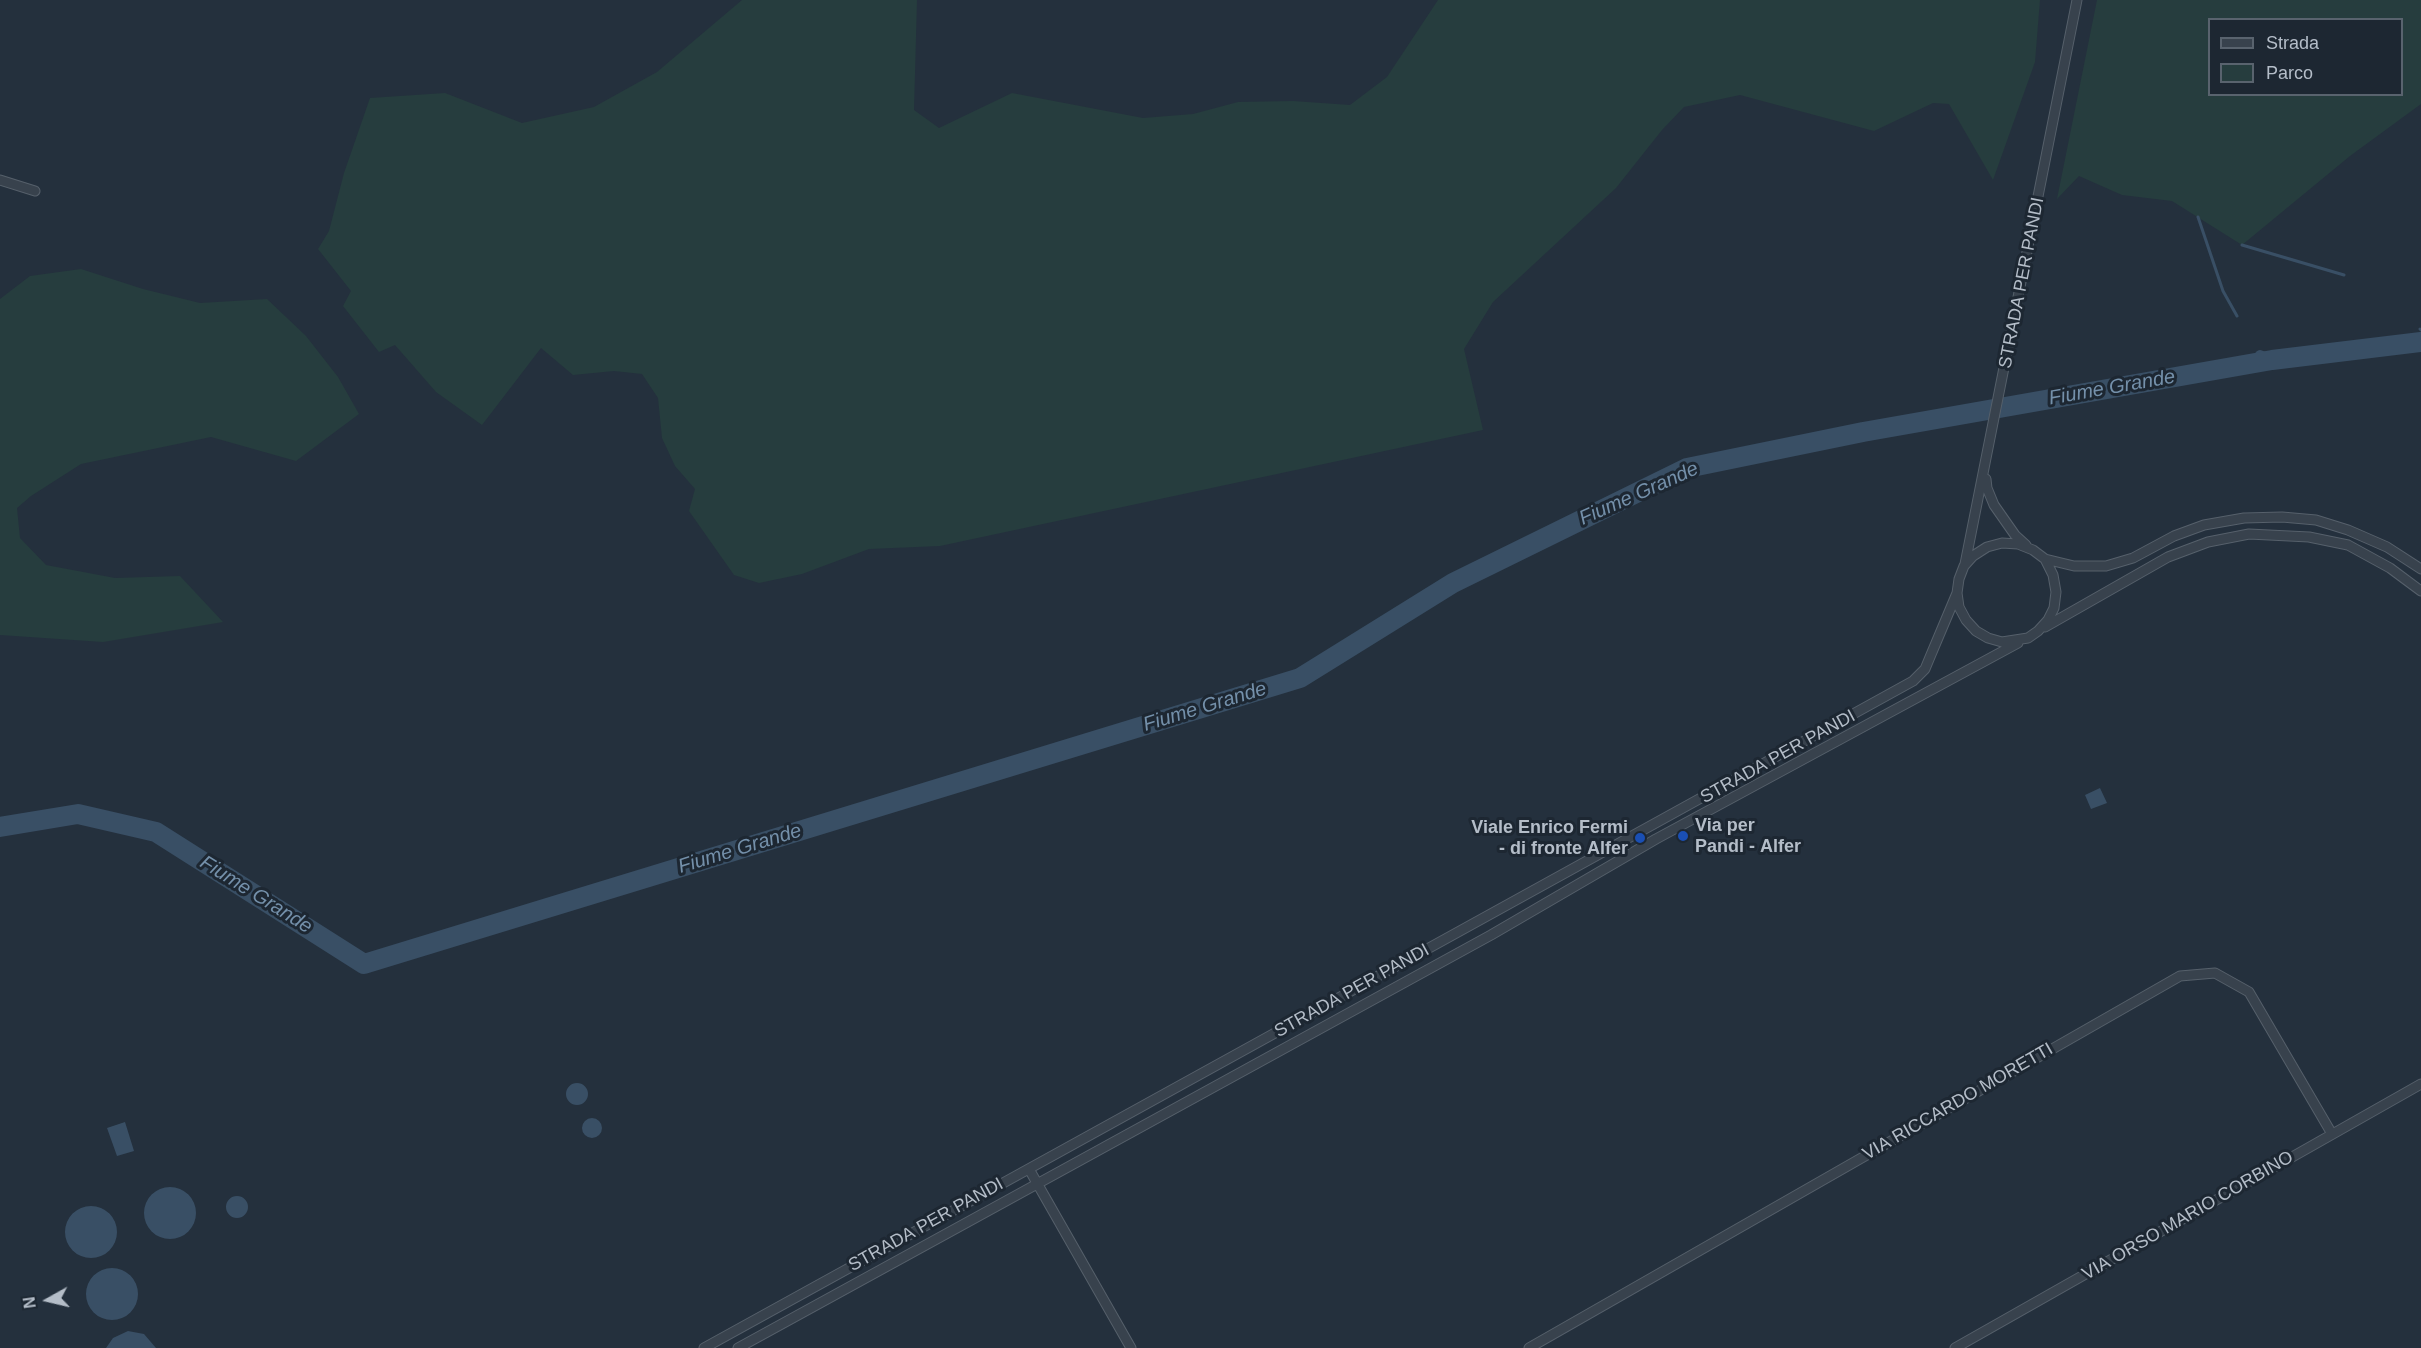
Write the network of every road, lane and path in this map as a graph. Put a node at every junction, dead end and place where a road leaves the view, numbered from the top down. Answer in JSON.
{"nodes":[{"id":1,"x":2077,"y":0,"type":"edge"},
{"id":2,"x":0,"y":180,"type":"edge"},
{"id":3,"x":35,"y":191,"type":"dead end"},
{"id":4,"x":1986,"y":467,"type":"junction"},
{"id":5,"x":2033,"y":550,"type":"junction"},
{"id":6,"x":2044,"y":559,"type":"junction"},
{"id":7,"x":1964,"y":566,"type":"junction"},
{"id":8,"x":2421,"y":569,"type":"edge"},
{"id":9,"x":2421,"y":591,"type":"edge"},
{"id":10,"x":1957,"y":593,"type":"junction"},
{"id":11,"x":2038,"y":631,"type":"junction"},
{"id":12,"x":2028,"y":638,"type":"junction"},
{"id":13,"x":2421,"y":1084,"type":"edge"},
{"id":14,"x":2332,"y":1134,"type":"junction"},
{"id":15,"x":1029,"y":1169,"type":"junction"},
{"id":16,"x":1038,"y":1185,"type":"junction"},
{"id":17,"x":1962,"y":1346,"type":"edge"},
{"id":18,"x":704,"y":1348,"type":"edge"},
{"id":19,"x":738,"y":1348,"type":"edge"},
{"id":20,"x":1131,"y":1348,"type":"edge"},
{"id":21,"x":1529,"y":1348,"type":"edge"}],
"edges":[{"from":1,"to":4,"type":"street","name":"STRADA PER PANDI"},
{"from":2,"to":3,"type":"street"},
{"from":4,"to":5,"type":"street"},
{"from":4,"to":7,"type":"street","name":"STRADA PER PANDI"},
{"from":5,"to":6,"type":"street","name":"STRADA PER PANDI"},
{"from":5,"to":7,"type":"street","name":"STRADA PER PANDI"},
{"from":6,"to":8,"type":"street"},
{"from":6,"to":11,"type":"street","name":"STRADA PER PANDI"},
{"from":7,"to":10,"type":"street","name":"STRADA PER PANDI"},
{"from":9,"to":11,"type":"street"},
{"from":10,"to":12,"type":"street","name":"STRADA PER PANDI"},
{"from":10,"to":15,"type":"street","name":"STRADA PER PANDI"},
{"from":11,"to":12,"type":"street","name":"STRADA PER PANDI"},
{"from":12,"to":16,"type":"street","name":"STRADA PER PANDI"},
{"from":13,"to":14,"type":"street","name":"VIA ORSO MARIO CORBINO"},
{"from":14,"to":17,"type":"street","name":"VIA ORSO MARIO CORBINO"},
{"from":14,"to":21,"type":"street","name":"VIA RICCARDO MORETTI"},
{"from":15,"to":16,"type":"street"},
{"from":15,"to":18,"type":"street","name":"STRADA PER PANDI"},
{"from":16,"to":19,"type":"street","name":"STRADA PER PANDI"},
{"from":16,"to":20,"type":"street"}]}
